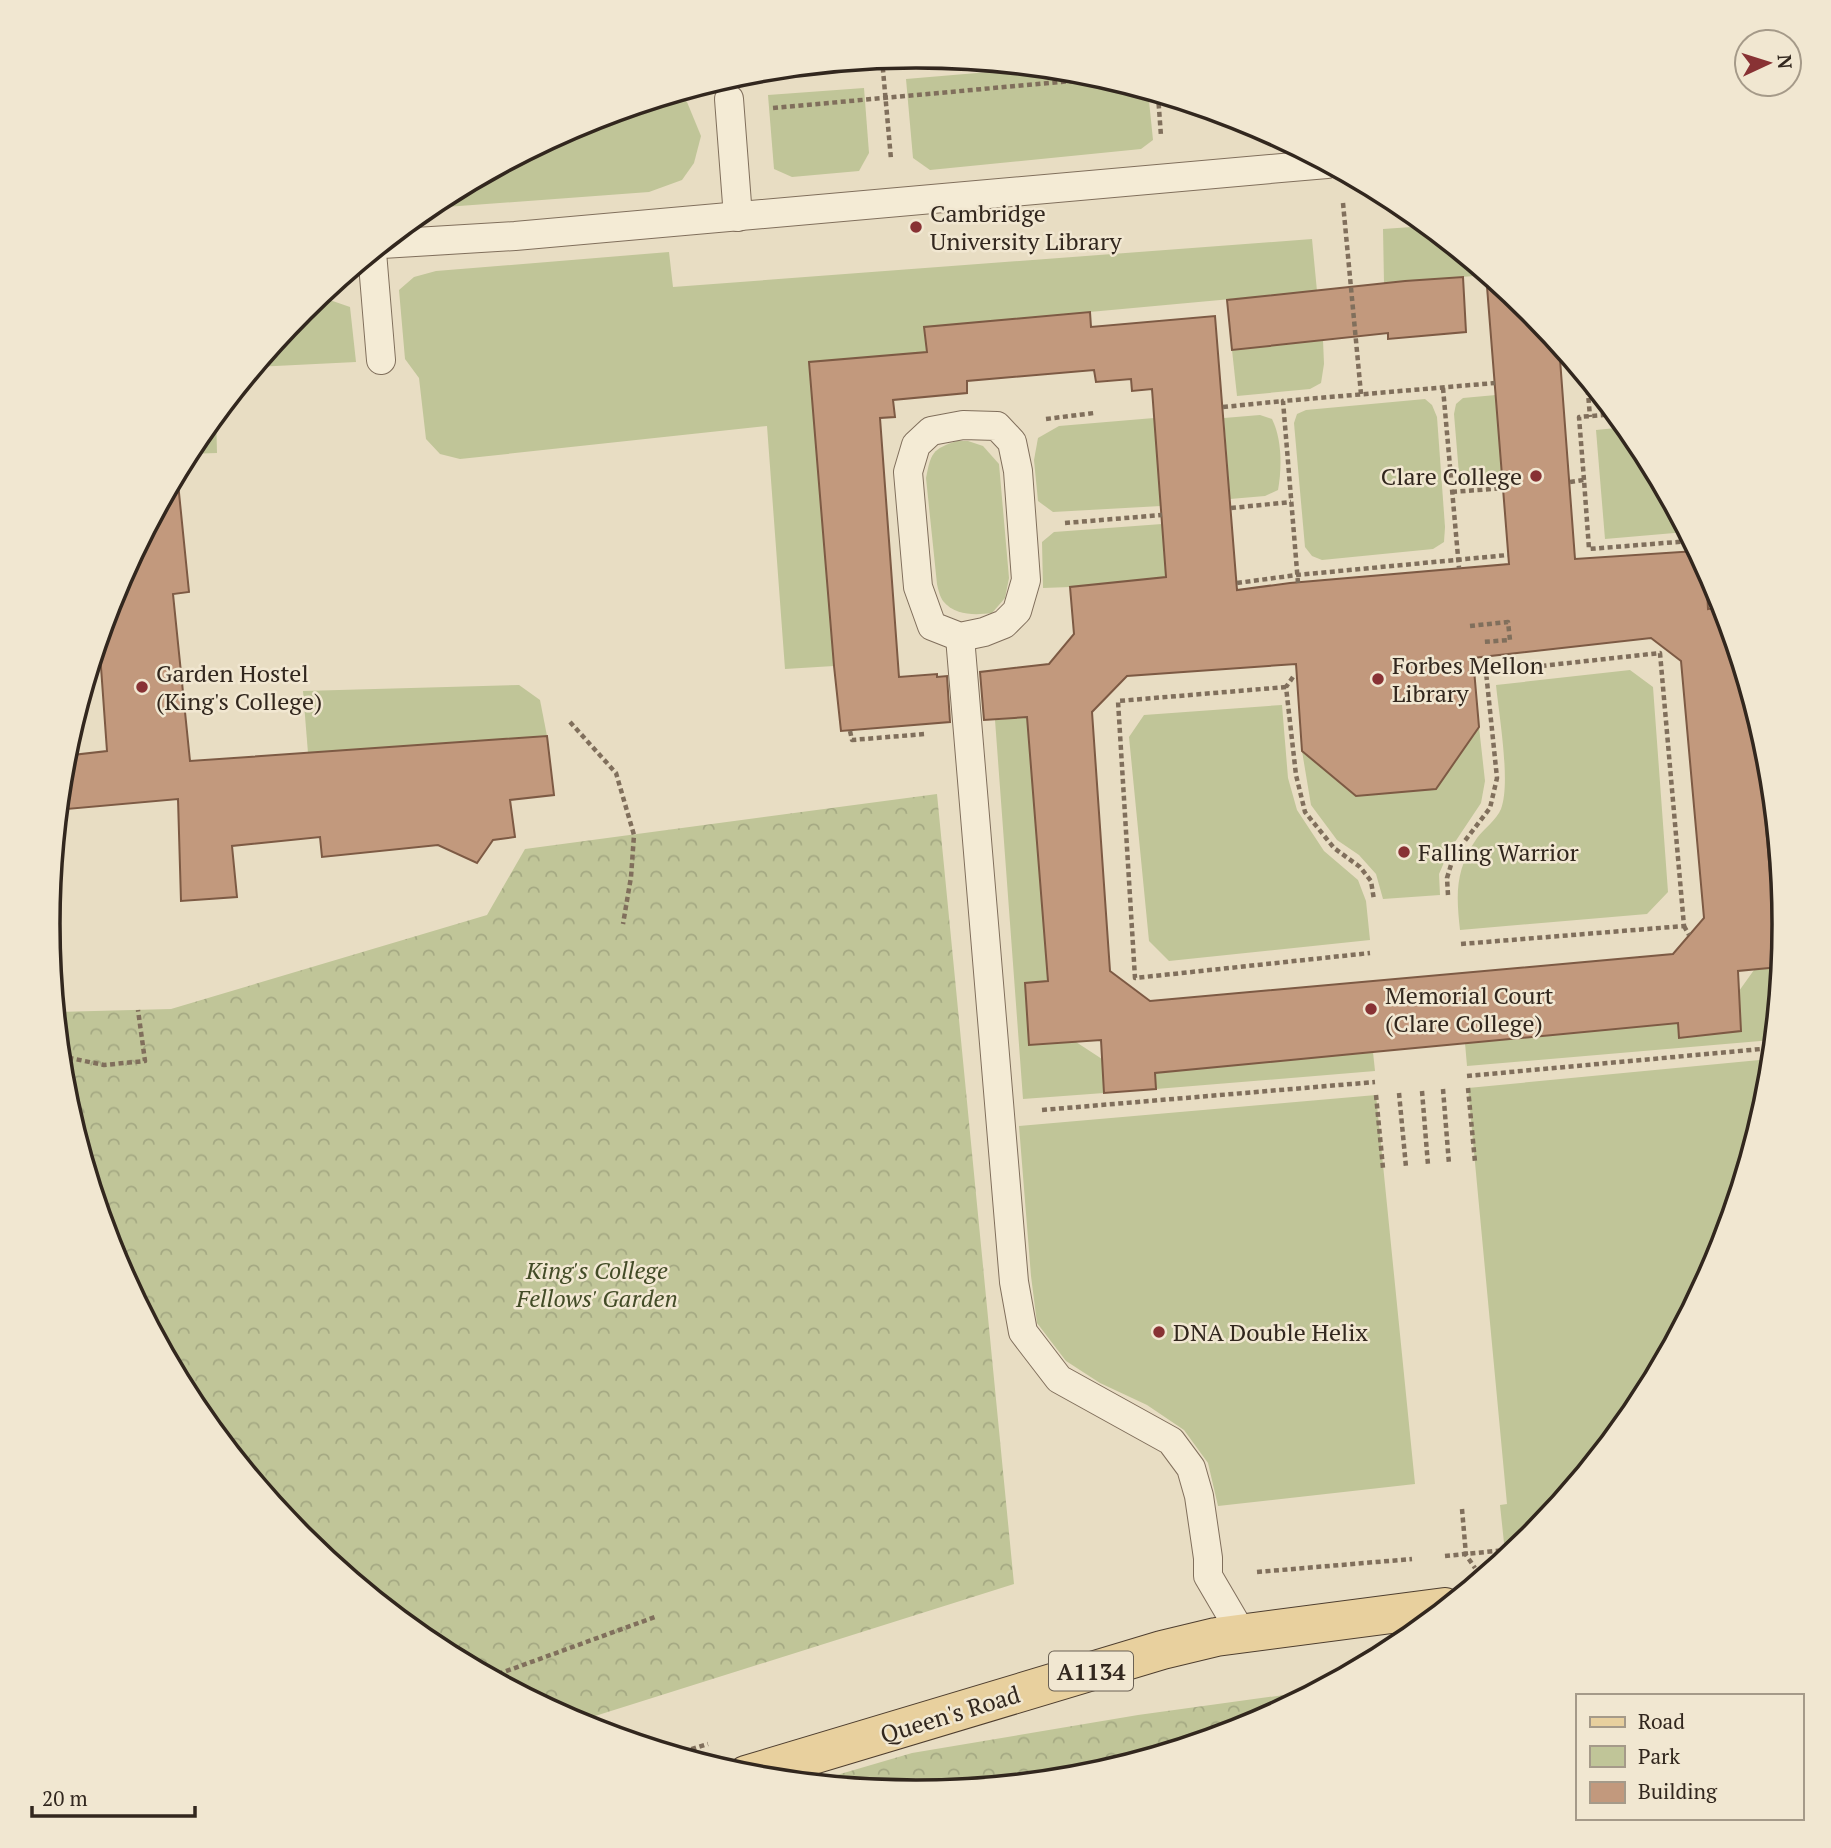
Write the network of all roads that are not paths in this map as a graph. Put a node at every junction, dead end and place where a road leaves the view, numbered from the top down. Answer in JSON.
{"nodes":[{"id":1,"x":730,"y":106,"type":"road end"},
{"id":2,"x":1311,"y":165,"type":"edge"},
{"id":3,"x":738,"y":216,"type":"junction"},
{"id":4,"x":397,"y":243,"type":"edge"},
{"id":5,"x":373,"y":262,"type":"edge"},
{"id":6,"x":381,"y":360,"type":"dead end"},
{"id":7,"x":960,"y":637,"type":"junction"},
{"id":8,"x":1428,"y":1609,"type":"edge"},
{"id":9,"x":1242,"y":1634,"type":"junction"},
{"id":10,"x":773,"y":1768,"type":"edge"}],
"edges":[{"from":1,"to":3,"type":"lane"},
{"from":2,"to":3,"type":"lane"},
{"from":3,"to":4,"type":"lane"},
{"from":5,"to":6,"type":"lane"},
{"from":7,"to":7,"type":"lane"},
{"from":7,"to":9,"type":"lane"},
{"from":8,"to":9,"type":"main road","name":"Queen's Road","number":"A1134"},
{"from":9,"to":10,"type":"main road","name":"Queen's Road","number":"A1134"}]}
